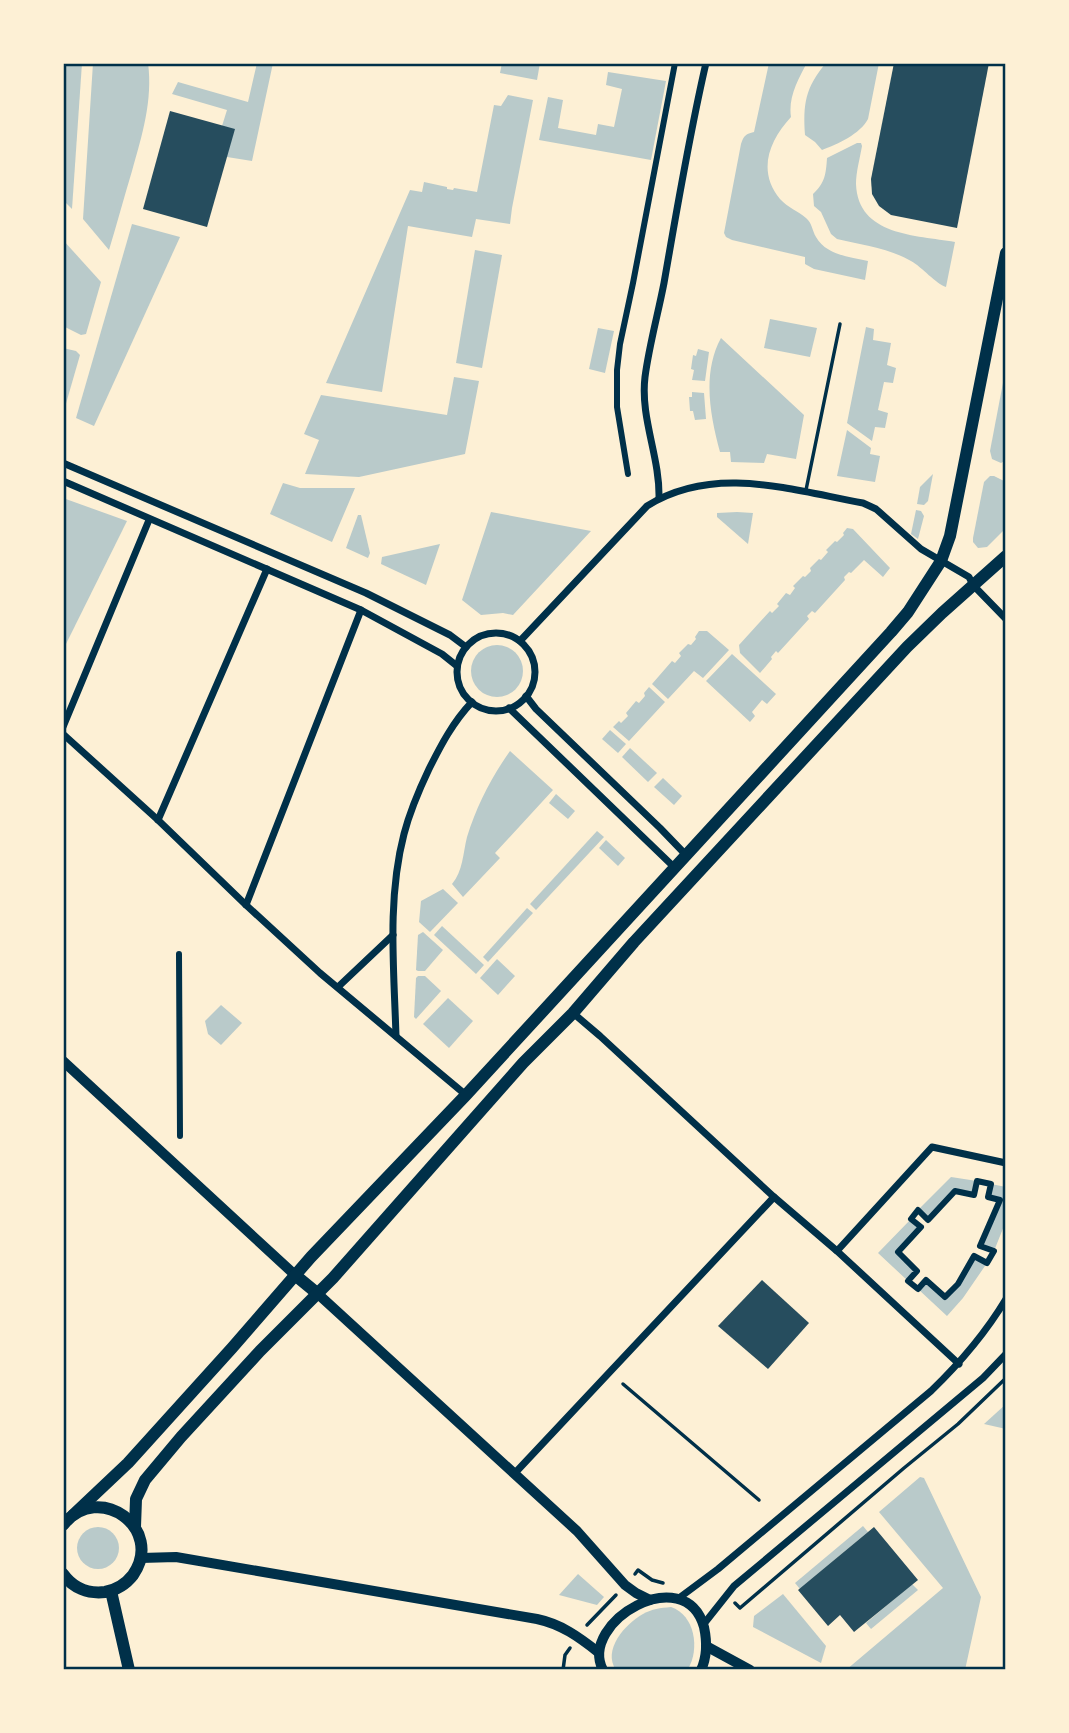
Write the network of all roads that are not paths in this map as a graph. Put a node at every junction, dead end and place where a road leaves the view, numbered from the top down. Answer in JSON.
{"nodes":[{"id":1,"x":675,"y":63,"type":"edge"},
{"id":2,"x":706,"y":63,"type":"edge"},
{"id":3,"x":1006,"y":253,"type":"edge"},
{"id":4,"x":840,"y":324,"type":"dead end"},
{"id":5,"x":63,"y":463,"type":"edge"},
{"id":6,"x":628,"y":474,"type":"dead end"},
{"id":7,"x":63,"y":481,"type":"edge"},
{"id":8,"x":805,"y":492,"type":"junction"},
{"id":9,"x":660,"y":498,"type":"junction"},
{"id":10,"x":149,"y":520,"type":"junction"},
{"id":11,"x":1006,"y":556,"type":"edge"},
{"id":12,"x":941,"y":561,"type":"junction"},
{"id":13,"x":267,"y":569,"type":"junction"},
{"id":14,"x":973,"y":585,"type":"junction"},
{"id":15,"x":361,"y":610,"type":"junction"},
{"id":16,"x":1006,"y":618,"type":"edge"},
{"id":17,"x":520,"y":641,"type":"junction"},
{"id":18,"x":466,"y":647,"type":"junction"},
{"id":19,"x":457,"y":666,"type":"junction"},
{"id":20,"x":526,"y":696,"type":"junction"},
{"id":21,"x":472,"y":702,"type":"junction"},
{"id":22,"x":509,"y":708,"type":"junction"},
{"id":23,"x":63,"y":727,"type":"edge"},
{"id":24,"x":63,"y":734,"type":"edge"},
{"id":25,"x":158,"y":820,"type":"junction"},
{"id":26,"x":686,"y":855,"type":"junction"},
{"id":27,"x":675,"y":868,"type":"junction"},
{"id":28,"x":246,"y":905,"type":"junction"},
{"id":29,"x":393,"y":935,"type":"junction"},
{"id":30,"x":179,"y":954,"type":"dead end"},
{"id":31,"x":338,"y":987,"type":"junction"},
{"id":32,"x":573,"y":1013,"type":"junction"},
{"id":33,"x":396,"y":1036,"type":"junction"},
{"id":34,"x":63,"y":1061,"type":"edge"},
{"id":35,"x":466,"y":1095,"type":"junction"},
{"id":36,"x":180,"y":1136,"type":"dead end"},
{"id":37,"x":1006,"y":1163,"type":"edge"},
{"id":38,"x":774,"y":1197,"type":"junction"},
{"id":39,"x":837,"y":1251,"type":"junction"},
{"id":40,"x":295,"y":1275,"type":"junction"},
{"id":41,"x":908,"y":1281,"type":"joint"},
{"id":42,"x":318,"y":1294,"type":"junction"},
{"id":43,"x":1006,"y":1299,"type":"edge"},
{"id":44,"x":1006,"y":1354,"type":"edge"},
{"id":45,"x":959,"y":1364,"type":"junction"},
{"id":46,"x":515,"y":1474,"type":"junction"},
{"id":47,"x":73,"y":1515,"type":"junction"},
{"id":48,"x":63,"y":1525,"type":"edge"},
{"id":49,"x":135,"y":1527,"type":"junction"},
{"id":50,"x":141,"y":1558,"type":"junction"},
{"id":51,"x":65,"y":1580,"type":"edge"},
{"id":52,"x":111,"y":1591,"type":"junction"},
{"id":53,"x":679,"y":1598,"type":"junction"},
{"id":54,"x":650,"y":1600,"type":"junction"},
{"id":55,"x":703,"y":1625,"type":"junction"},
{"id":56,"x":706,"y":1646,"type":"junction"},
{"id":57,"x":598,"y":1664,"type":"edge"},
{"id":58,"x":128,"y":1670,"type":"edge"},
{"id":59,"x":701,"y":1670,"type":"edge"},
{"id":60,"x":750,"y":1670,"type":"edge"}],
"edges":[{"from":1,"to":6,"type":"street"},
{"from":2,"to":9,"type":"street"},
{"from":3,"to":12,"type":"main road"},
{"from":4,"to":8,"type":"lane"},
{"from":5,"to":18,"type":"street"},
{"from":7,"to":10,"type":"street"},
{"from":8,"to":9,"type":"street"},
{"from":8,"to":12,"type":"street"},
{"from":9,"to":17,"type":"street"},
{"from":10,"to":13,"type":"street"},
{"from":10,"to":23,"type":"street"},
{"from":11,"to":14,"type":"main road"},
{"from":12,"to":14,"type":"street"},
{"from":12,"to":26,"type":"main road"},
{"from":13,"to":15,"type":"street"},
{"from":13,"to":25,"type":"street"},
{"from":14,"to":16,"type":"street"},
{"from":14,"to":32,"type":"main road"},
{"from":15,"to":19,"type":"street"},
{"from":15,"to":28,"type":"street"},
{"from":17,"to":18,"type":"street"},
{"from":17,"to":20,"type":"street"},
{"from":18,"to":19,"type":"street"},
{"from":19,"to":21,"type":"street"},
{"from":20,"to":22,"type":"street"},
{"from":20,"to":26,"type":"street"},
{"from":21,"to":22,"type":"street"},
{"from":21,"to":29,"type":"street"},
{"from":22,"to":27,"type":"street"},
{"from":24,"to":25,"type":"street"},
{"from":25,"to":28,"type":"street"},
{"from":26,"to":27,"type":"main road"},
{"from":27,"to":35,"type":"main road"},
{"from":28,"to":31,"type":"street"},
{"from":29,"to":31,"type":"street"},
{"from":29,"to":33,"type":"street"},
{"from":30,"to":36,"type":"street"},
{"from":31,"to":33,"type":"street"},
{"from":32,"to":38,"type":"street"},
{"from":32,"to":42,"type":"main road"},
{"from":33,"to":35,"type":"street"},
{"from":34,"to":40,"type":"street"},
{"from":35,"to":40,"type":"main road"},
{"from":37,"to":39,"type":"street"},
{"from":38,"to":39,"type":"street"},
{"from":38,"to":46,"type":"street"},
{"from":39,"to":45,"type":"street"},
{"from":40,"to":42,"type":"main road"},
{"from":40,"to":47,"type":"main road"},
{"from":41,"to":41,"type":"street"},
{"from":42,"to":46,"type":"main road"},
{"from":42,"to":49,"type":"main road"},
{"from":43,"to":45,"type":"street"},
{"from":44,"to":55,"type":"street"},
{"from":45,"to":53,"type":"street"},
{"from":46,"to":54,"type":"main road"},
{"from":47,"to":48,"type":"main road"},
{"from":47,"to":49,"type":"main road"},
{"from":49,"to":50,"type":"main road"},
{"from":50,"to":52,"type":"main road"},
{"from":50,"to":57,"type":"main road"},
{"from":51,"to":52,"type":"main road"},
{"from":52,"to":58,"type":"main road"},
{"from":53,"to":54,"type":"main road"},
{"from":53,"to":55,"type":"main road"},
{"from":54,"to":57,"type":"main road"},
{"from":55,"to":56,"type":"main road"},
{"from":56,"to":59,"type":"main road"},
{"from":56,"to":60,"type":"main road"}]}
